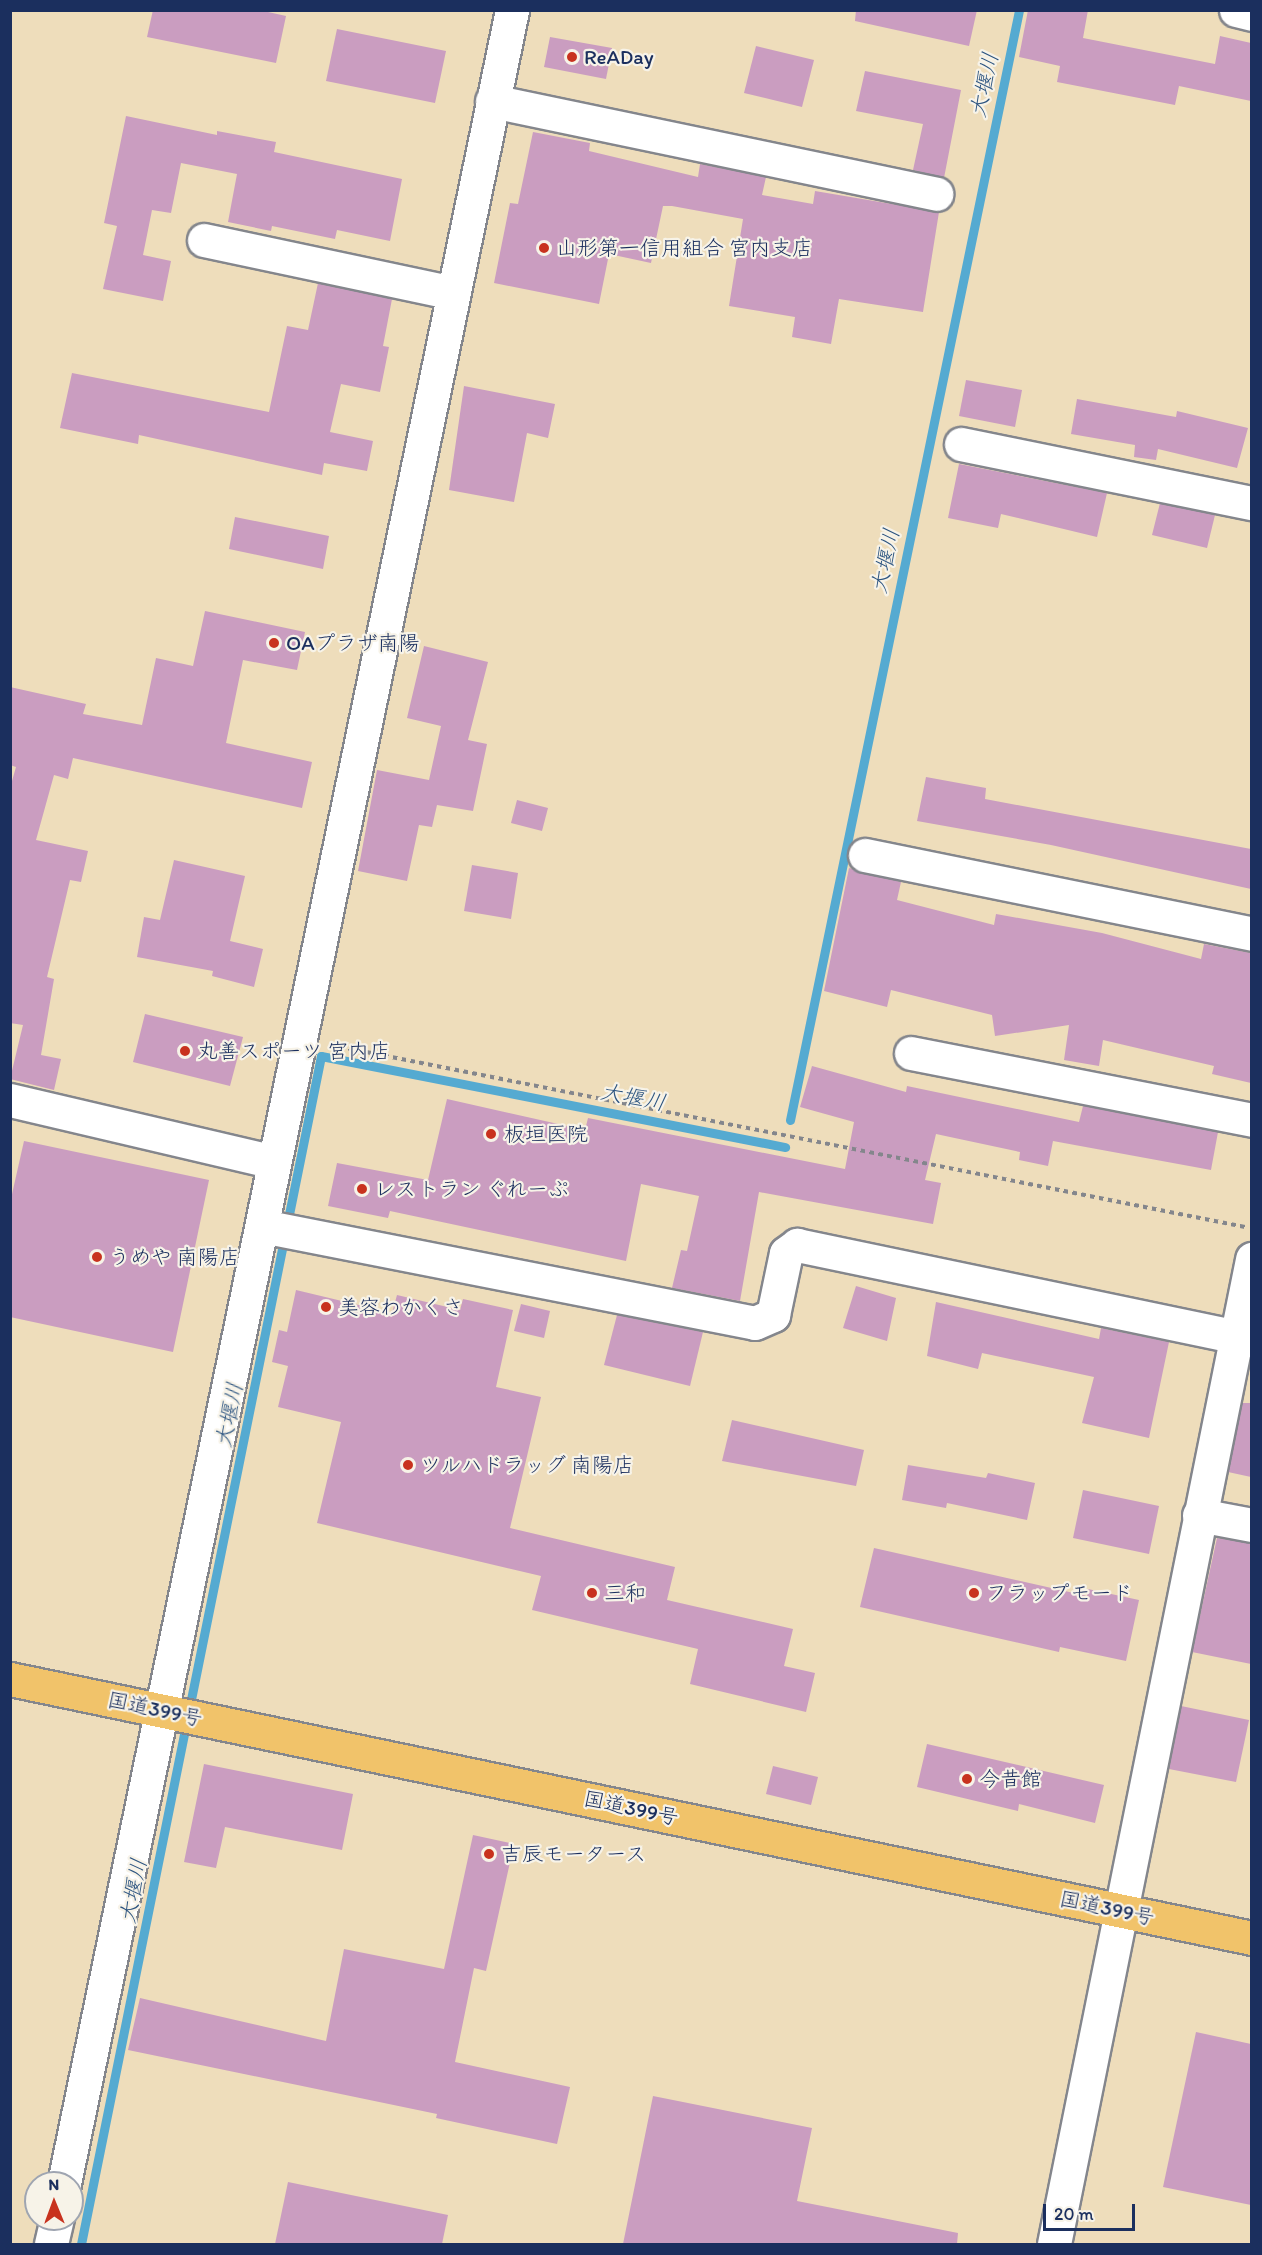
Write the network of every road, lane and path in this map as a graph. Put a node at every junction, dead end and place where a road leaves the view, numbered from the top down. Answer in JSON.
{"nodes":[{"id":1,"x":512,"y":10,"type":"edge"},
{"id":2,"x":1236,"y":10,"type":"edge"},
{"id":3,"x":1251,"y":14,"type":"edge"},
{"id":4,"x":492,"y":101,"type":"junction"},
{"id":5,"x":936,"y":194,"type":"dead end"},
{"id":6,"x":204,"y":240,"type":"dead end"},
{"id":7,"x":453,"y":293,"type":"junction"},
{"id":8,"x":961,"y":444,"type":"dead end"},
{"id":9,"x":1251,"y":503,"type":"edge"},
{"id":10,"x":865,"y":855,"type":"dead end"},
{"id":11,"x":1251,"y":934,"type":"edge"},
{"id":12,"x":300,"y":1038,"type":"junction"},
{"id":13,"x":911,"y":1053,"type":"dead end"},
{"id":14,"x":10,"y":1100,"type":"edge"},
{"id":15,"x":1251,"y":1120,"type":"edge"},
{"id":16,"x":274,"y":1161,"type":"junction"},
{"id":17,"x":262,"y":1226,"type":"junction"},
{"id":18,"x":1251,"y":1228,"type":"edge"},
{"id":19,"x":1251,"y":1259,"type":"edge"},
{"id":20,"x":1244,"y":1338,"type":"edge"},
{"id":21,"x":1199,"y":1515,"type":"junction"},
{"id":22,"x":1251,"y":1526,"type":"edge"},
{"id":23,"x":10,"y":1679,"type":"edge"},
{"id":24,"x":163,"y":1710,"type":"junction"},
{"id":25,"x":1121,"y":1911,"type":"junction"},
{"id":26,"x":1251,"y":1938,"type":"edge"},
{"id":27,"x":67,"y":2171,"type":"edge"},
{"id":28,"x":1054,"y":2244,"type":"edge"}],
"edges":[{"from":1,"to":4,"type":"street"},
{"from":2,"to":3,"type":"street"},
{"from":4,"to":5,"type":"street"},
{"from":4,"to":7,"type":"street"},
{"from":6,"to":7,"type":"street"},
{"from":7,"to":12,"type":"street"},
{"from":8,"to":9,"type":"street"},
{"from":10,"to":11,"type":"street"},
{"from":12,"to":16,"type":"street"},
{"from":12,"to":18,"type":"path"},
{"from":13,"to":15,"type":"street"},
{"from":14,"to":16,"type":"street"},
{"from":16,"to":17,"type":"street"},
{"from":17,"to":20,"type":"street"},
{"from":17,"to":24,"type":"street"},
{"from":19,"to":20,"type":"street"},
{"from":20,"to":21,"type":"street"},
{"from":21,"to":22,"type":"street"},
{"from":21,"to":25,"type":"street"},
{"from":23,"to":24,"type":"highway","name":"国道399号"},
{"from":24,"to":25,"type":"highway","name":"国道399号"},
{"from":24,"to":27,"type":"street"},
{"from":25,"to":26,"type":"highway","name":"国道399号"},
{"from":25,"to":28,"type":"street"}]}
